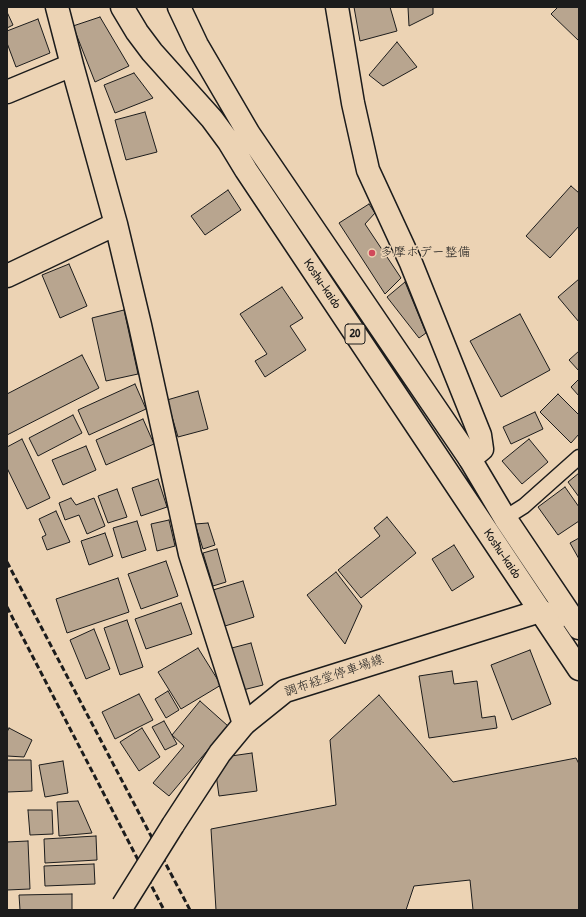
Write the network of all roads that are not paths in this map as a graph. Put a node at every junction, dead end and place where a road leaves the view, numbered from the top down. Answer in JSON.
{"nodes":[{"id":1,"x":57,"y":7,"type":"edge"},
{"id":2,"x":122,"y":7,"type":"edge"},
{"id":3,"x":179,"y":7,"type":"edge"},
{"id":4,"x":337,"y":7,"type":"edge"},
{"id":5,"x":72,"y":65,"type":"junction"},
{"id":6,"x":7,"y":92,"type":"edge"},
{"id":7,"x":116,"y":224,"type":"junction"},
{"id":8,"x":7,"y":276,"type":"edge"},
{"id":9,"x":579,"y":457,"type":"edge"},
{"id":10,"x":470,"y":459,"type":"junction"},
{"id":11,"x":505,"y":518,"type":"junction"},
{"id":12,"x":540,"y":611,"type":"junction"},
{"id":13,"x":578,"y":625,"type":"edge"},
{"id":14,"x":579,"y":669,"type":"edge"},
{"id":15,"x":244,"y":724,"type":"junction"},
{"id":16,"x":122,"y":907,"type":"edge"}],
"edges":[{"from":1,"to":5,"type":"main road"},
{"from":2,"to":12,"type":"main road","name":"Koshu-kaido","number":"20"},
{"from":3,"to":10,"type":"main road","name":"Koshu-kaido","number":"20"},
{"from":4,"to":10,"type":"main road"},
{"from":5,"to":6,"type":"main road"},
{"from":5,"to":7,"type":"main road"},
{"from":7,"to":8,"type":"main road"},
{"from":7,"to":15,"type":"main road"},
{"from":9,"to":11,"type":"lane"},
{"from":10,"to":11,"type":"main road","name":"Koshu-kaido","number":"20"},
{"from":11,"to":13,"type":"main road","name":"Koshu-kaido","number":"20"},
{"from":12,"to":13,"type":"main road"},
{"from":12,"to":14,"type":"main road","name":"Koshu-kaido","number":"20"},
{"from":12,"to":15,"type":"main road","name":"調布経堂停車場線"},
{"from":15,"to":16,"type":"main road","name":"調布経堂停車場線","bridge":true}]}
